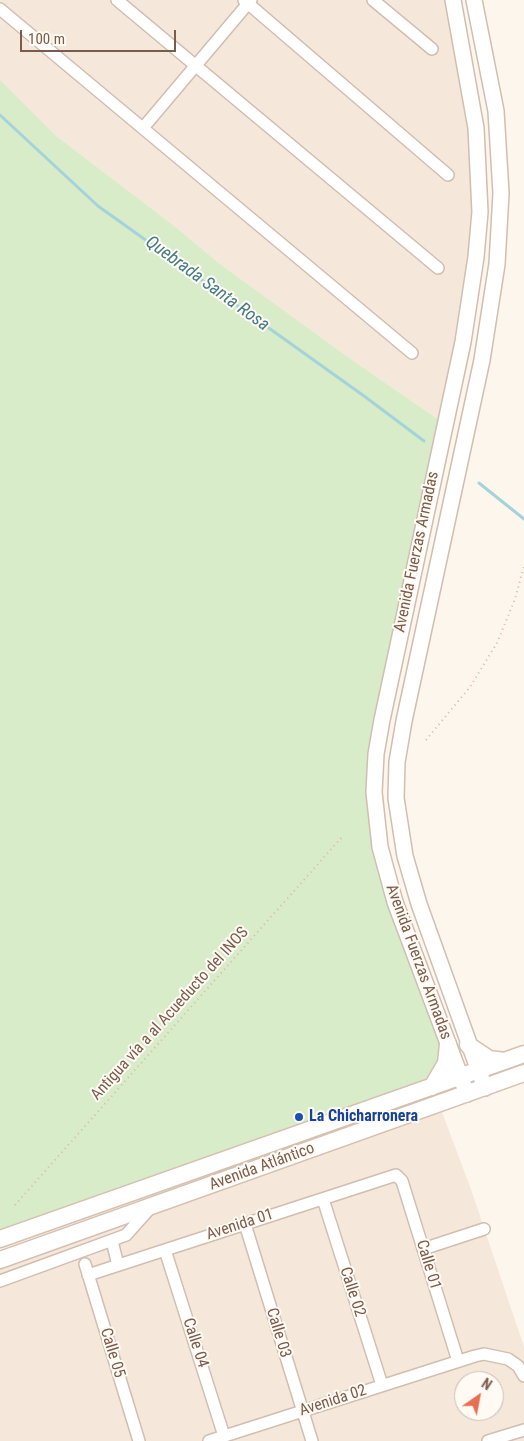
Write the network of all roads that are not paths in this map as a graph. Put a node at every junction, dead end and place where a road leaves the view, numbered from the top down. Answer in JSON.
{"nodes":[{"id":1,"x":117,"y":0,"type":"edge"},
{"id":2,"x":374,"y":0,"type":"edge"},
{"id":3,"x":453,"y":0,"type":"edge"},
{"id":4,"x":474,"y":0,"type":"edge"},
{"id":5,"x":247,"y":1,"type":"edge"},
{"id":6,"x":0,"y":9,"type":"edge"},
{"id":7,"x":432,"y":49,"type":"dead end"},
{"id":8,"x":195,"y":65,"type":"junction"},
{"id":9,"x":143,"y":128,"type":"junction"},
{"id":10,"x":448,"y":175,"type":"dead end"},
{"id":11,"x":438,"y":268,"type":"dead end"},
{"id":12,"x":412,"y":353,"type":"dead end"},
{"id":13,"x":448,"y":1044,"type":"junction"},
{"id":14,"x":468,"y":1045,"type":"junction"},
{"id":15,"x":524,"y":1054,"type":"edge"},
{"id":16,"x":505,"y":1061,"type":"junction"},
{"id":17,"x":478,"y":1071,"type":"junction"},
{"id":18,"x":524,"y":1074,"type":"edge"},
{"id":19,"x":461,"y":1077,"type":"junction"},
{"id":20,"x":432,"y":1087,"type":"junction"},
{"id":21,"x":485,"y":1088,"type":"junction"},
{"id":22,"x":467,"y":1094,"type":"junction"},
{"id":23,"x":393,"y":1176,"type":"joint"},
{"id":24,"x":323,"y":1199,"type":"junction"},
{"id":25,"x":153,"y":1206,"type":"junction"},
{"id":26,"x":245,"y":1224,"type":"junction"},
{"id":27,"x":484,"y":1229,"type":"dead end"},
{"id":28,"x":0,"y":1239,"type":"edge"},
{"id":29,"x":112,"y":1241,"type":"junction"},
{"id":30,"x":165,"y":1250,"type":"junction"},
{"id":31,"x":423,"y":1250,"type":"junction"},
{"id":32,"x":0,"y":1260,"type":"edge"},
{"id":33,"x":118,"y":1265,"type":"junction"},
{"id":34,"x":87,"y":1270,"type":"joint"},
{"id":35,"x":0,"y":1281,"type":"edge"},
{"id":36,"x":458,"y":1361,"type":"junction"},
{"id":37,"x":524,"y":1376,"type":"edge"},
{"id":38,"x":382,"y":1385,"type":"junction"},
{"id":39,"x":302,"y":1411,"type":"junction"},
{"id":40,"x":524,"y":1430,"type":"edge"},
{"id":41,"x":224,"y":1436,"type":"junction"},
{"id":42,"x":140,"y":1441,"type":"edge"},
{"id":43,"x":209,"y":1441,"type":"edge"},
{"id":44,"x":312,"y":1441,"type":"edge"},
{"id":45,"x":488,"y":1441,"type":"edge"}],
"edges":[{"from":1,"to":8,"type":"street"},
{"from":2,"to":7,"type":"street"},
{"from":3,"to":13,"type":"street","name":"Avenida Fuerzas Armadas"},
{"from":4,"to":14,"type":"street","name":"Avenida Fuerzas Armadas"},
{"from":5,"to":8,"type":"street"},
{"from":5,"to":10,"type":"street"},
{"from":6,"to":9,"type":"street"},
{"from":8,"to":9,"type":"street"},
{"from":8,"to":11,"type":"street"},
{"from":9,"to":12,"type":"street"},
{"from":13,"to":19,"type":"street","name":"Avenida Fuerzas Armadas"},
{"from":13,"to":20,"type":"main road"},
{"from":14,"to":16,"type":"main road"},
{"from":14,"to":17,"type":"street","name":"Avenida Fuerzas Armadas"},
{"from":15,"to":16,"type":"main road","name":"Avenida Atlántico"},
{"from":16,"to":17,"type":"main road","name":"Avenida Atlántico"},
{"from":17,"to":19,"type":"main road","name":"Avenida Atlántico"},
{"from":17,"to":21,"type":"street","name":"Avenida Fuerzas Armadas"},
{"from":18,"to":21,"type":"main road","name":"Avenida Atlántico"},
{"from":19,"to":20,"type":"main road","name":"Avenida Atlántico"},
{"from":19,"to":22,"type":"street","name":"Avenida Fuerzas Armadas"},
{"from":20,"to":28,"type":"main road","name":"Avenida Atlántico"},
{"from":21,"to":22,"type":"main road","name":"Avenida Atlántico"},
{"from":22,"to":25,"type":"main road","name":"Avenida Atlántico"},
{"from":23,"to":24,"type":"street","name":"Avenida 01"},
{"from":23,"to":31,"type":"street","name":"Calle 01"},
{"from":24,"to":26,"type":"street","name":"Avenida 01"},
{"from":24,"to":38,"type":"street","name":"Calle 02"},
{"from":25,"to":29,"type":"street"},
{"from":25,"to":32,"type":"main road","name":"Avenida Atlántico"},
{"from":26,"to":30,"type":"street","name":"Avenida 01"},
{"from":26,"to":39,"type":"street","name":"Calle 03"},
{"from":27,"to":31,"type":"street"},
{"from":29,"to":33,"type":"street"},
{"from":29,"to":35,"type":"street"},
{"from":30,"to":33,"type":"street","name":"Avenida 01"},
{"from":30,"to":41,"type":"street","name":"Calle 04"},
{"from":31,"to":36,"type":"street","name":"Calle 01"},
{"from":33,"to":34,"type":"street","name":"Avenida 01"},
{"from":34,"to":42,"type":"street","name":"Calle 05"},
{"from":36,"to":37,"type":"street","name":"Avenida 02"},
{"from":36,"to":38,"type":"street","name":"Avenida 02"},
{"from":38,"to":39,"type":"street","name":"Avenida 02"},
{"from":39,"to":41,"type":"street","name":"Avenida 02"},
{"from":39,"to":44,"type":"street","name":"Calle 03"},
{"from":40,"to":45,"type":"street"},
{"from":41,"to":43,"type":"street","name":"Avenida 02"}]}
